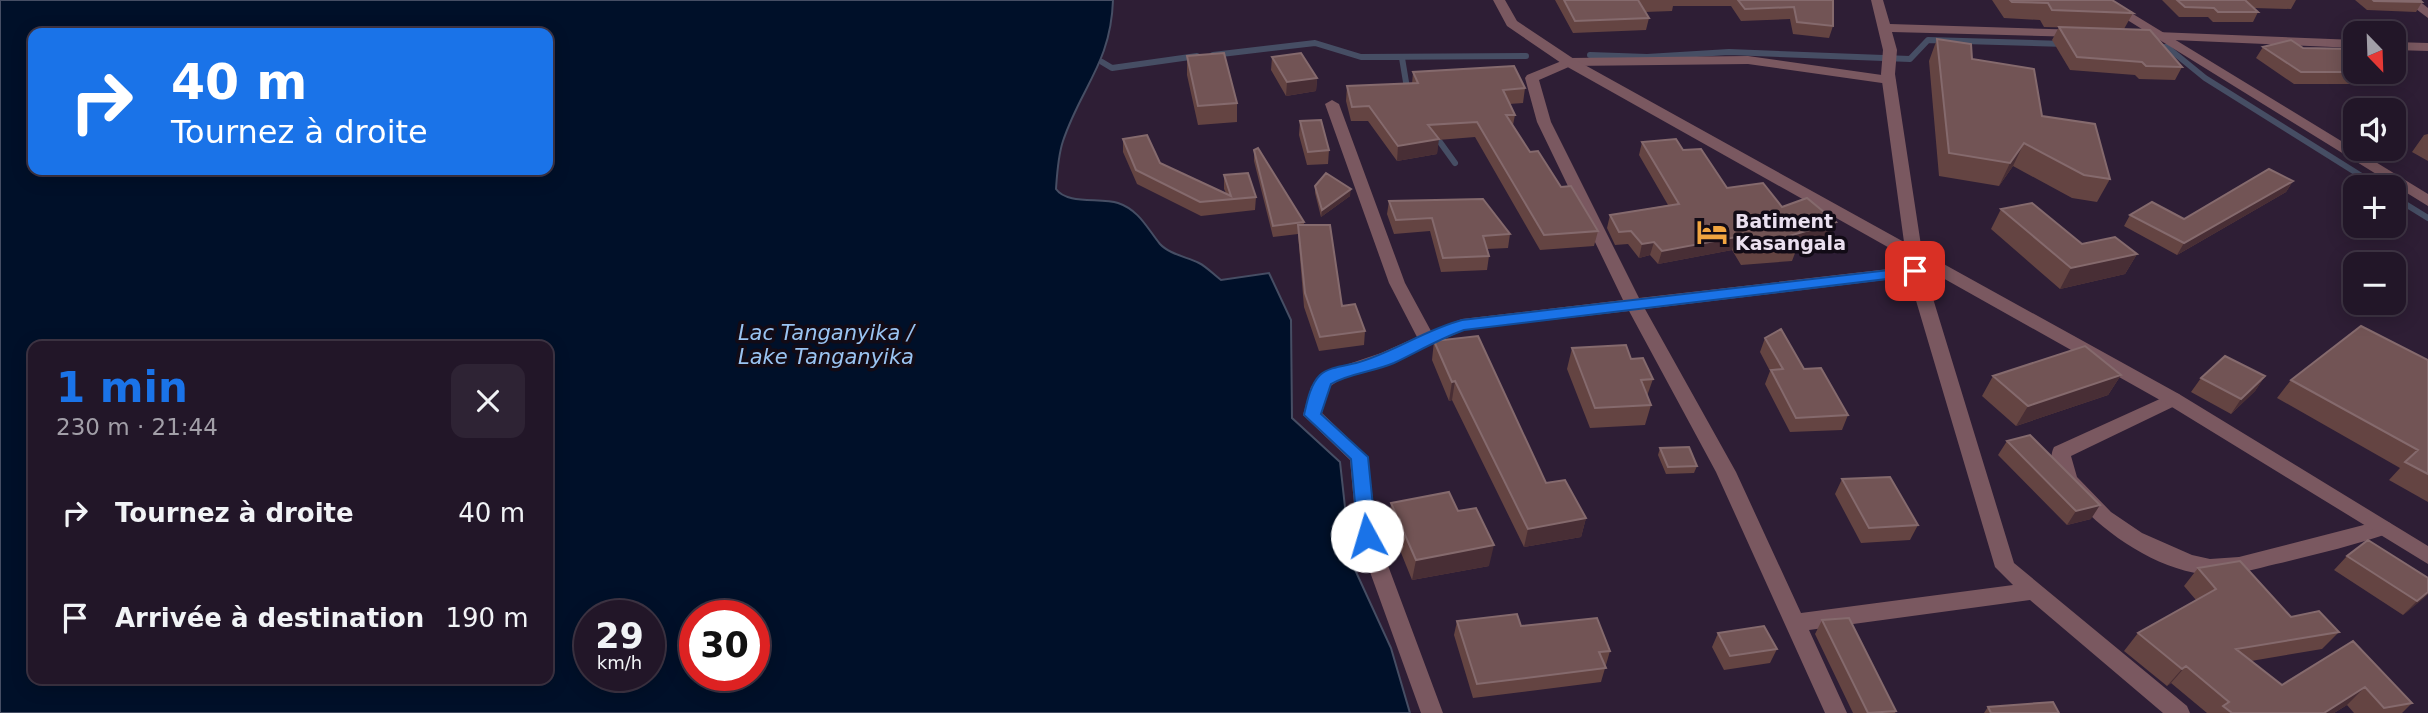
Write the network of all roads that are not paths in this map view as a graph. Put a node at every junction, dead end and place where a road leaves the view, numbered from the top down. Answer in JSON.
{"nodes":[{"id":1,"x":1499,"y":0,"type":"edge"},
{"id":2,"x":1877,"y":0,"type":"edge"},
{"id":3,"x":2101,"y":0,"type":"edge"},
{"id":4,"x":2410,"y":0,"type":"edge"},
{"id":5,"x":2428,"y":14,"type":"edge"},
{"id":6,"x":1884,"y":28,"type":"junction"},
{"id":7,"x":2090,"y":34,"type":"edge"},
{"id":8,"x":2117,"y":34,"type":"edge"},
{"id":9,"x":2158,"y":36,"type":"junction"},
{"id":10,"x":2343,"y":43,"type":"edge"},
{"id":11,"x":2406,"y":46,"type":"edge"},
{"id":12,"x":2428,"y":47,"type":"edge"},
{"id":13,"x":1569,"y":62,"type":"junction"},
{"id":14,"x":1889,"y":77,"type":"junction"},
{"id":15,"x":1332,"y":104,"type":"dead end"},
{"id":16,"x":2428,"y":201,"type":"edge"},
{"id":17,"x":1914,"y":262,"type":"junction"},
{"id":18,"x":1633,"y":303,"type":"junction"},
{"id":19,"x":1426,"y":338,"type":"junction"},
{"id":20,"x":2174,"y":398,"type":"junction"},
{"id":21,"x":2383,"y":528,"type":"junction"},
{"id":22,"x":2428,"y":556,"type":"edge"},
{"id":23,"x":2033,"y":591,"type":"junction"},
{"id":24,"x":1795,"y":623,"type":"junction"},
{"id":25,"x":1432,"y":713,"type":"edge"},
{"id":26,"x":1836,"y":713,"type":"edge"},
{"id":27,"x":2179,"y":713,"type":"edge"}],
"edges":[{"from":1,"to":13,"type":"street"},
{"from":2,"to":6,"type":"street"},
{"from":3,"to":9,"type":"street"},
{"from":4,"to":5,"type":"street"},
{"from":6,"to":7,"type":"street"},
{"from":6,"to":14,"type":"street"},
{"from":8,"to":9,"type":"street"},
{"from":9,"to":10,"type":"street"},
{"from":9,"to":16,"type":"street"},
{"from":11,"to":12,"type":"street"},
{"from":13,"to":14,"type":"street"},
{"from":13,"to":17,"type":"street"},
{"from":13,"to":18,"type":"street"},
{"from":14,"to":17,"type":"street"},
{"from":15,"to":19,"type":"street"},
{"from":17,"to":18,"type":"street"},
{"from":17,"to":20,"type":"street"},
{"from":17,"to":23,"type":"street"},
{"from":18,"to":19,"type":"street"},
{"from":18,"to":24,"type":"street"},
{"from":19,"to":25,"type":"street"},
{"from":20,"to":21,"type":"street"},
{"from":20,"to":21,"type":"street"},
{"from":21,"to":22,"type":"street"},
{"from":23,"to":24,"type":"street"},
{"from":23,"to":27,"type":"street"},
{"from":24,"to":26,"type":"street"}]}
